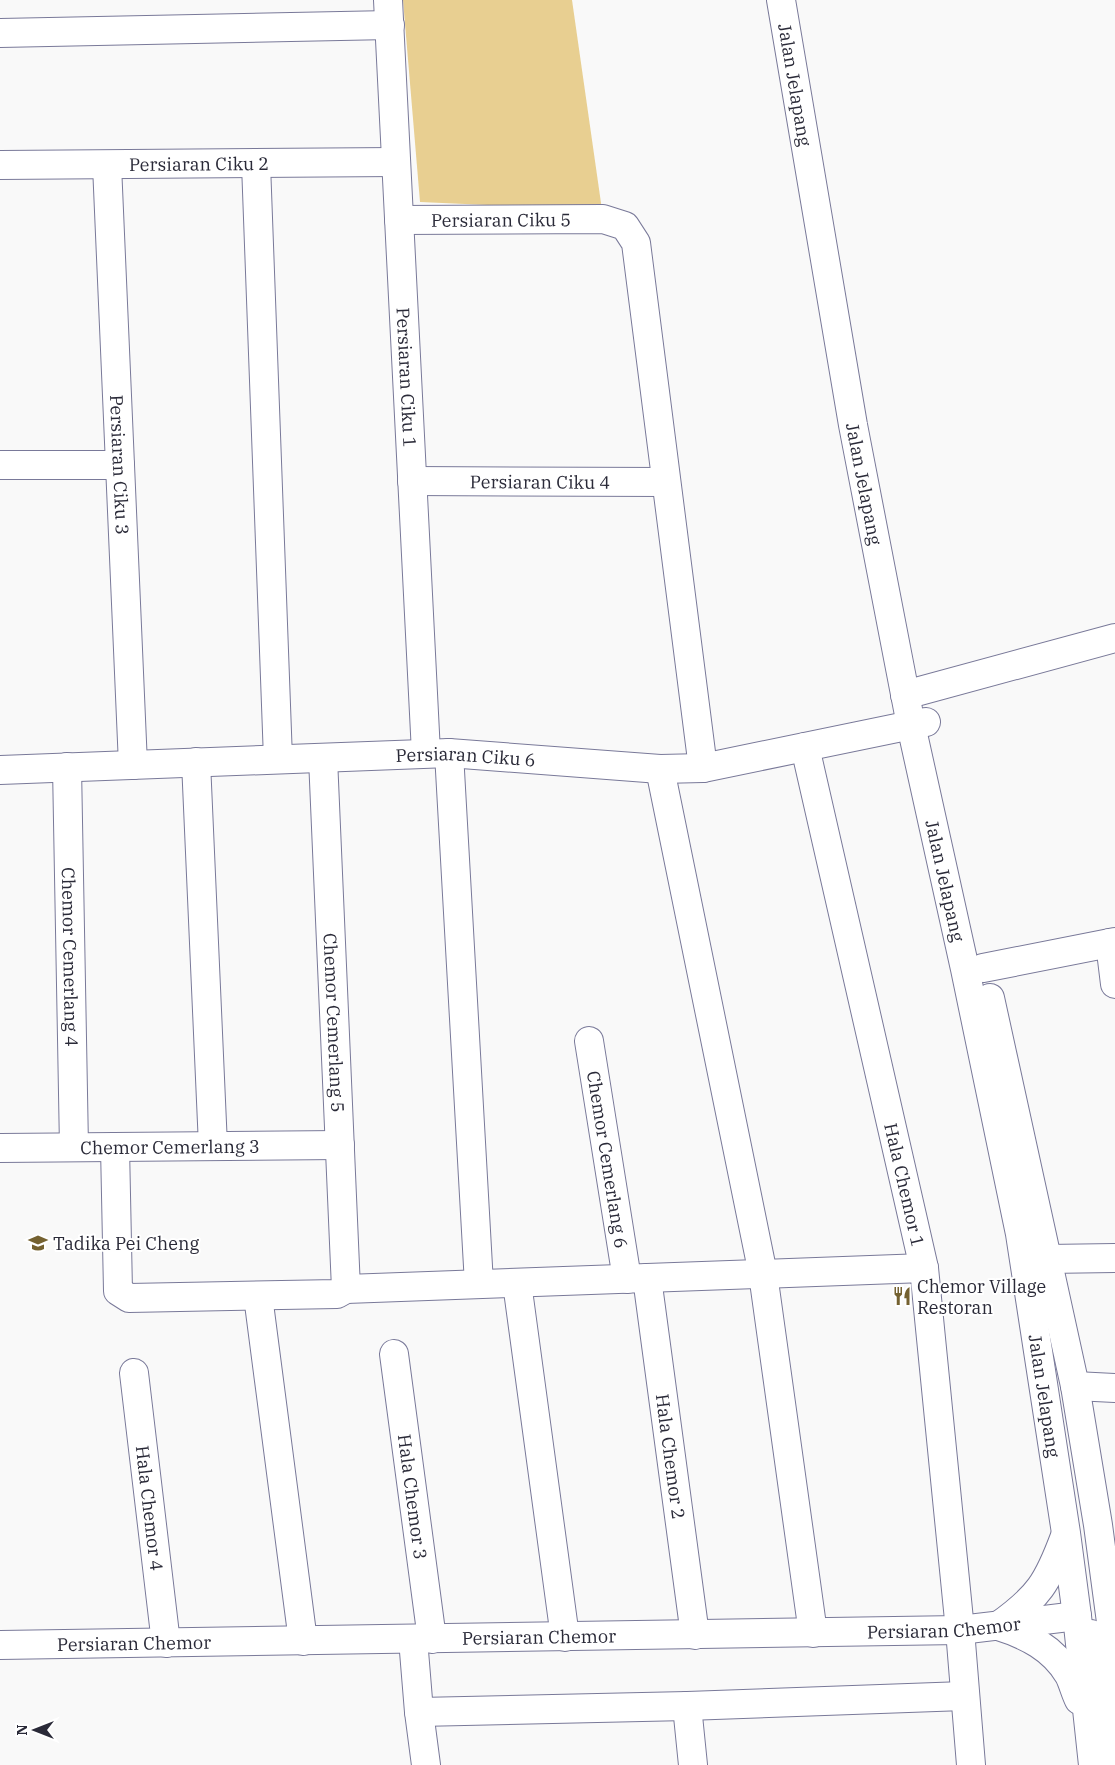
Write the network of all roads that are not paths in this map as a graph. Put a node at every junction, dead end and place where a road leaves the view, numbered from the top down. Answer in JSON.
{"nodes":[{"id":1,"x":780,"y":0,"type":"edge"},
{"id":2,"x":797,"y":0,"type":"edge"},
{"id":3,"x":389,"y":13,"type":"edge"},
{"id":4,"x":0,"y":32,"type":"edge"},
{"id":5,"x":396,"y":162,"type":"junction"},
{"id":6,"x":256,"y":164,"type":"junction"},
{"id":7,"x":0,"y":165,"type":"edge"},
{"id":8,"x":107,"y":165,"type":"junction"},
{"id":9,"x":399,"y":220,"type":"junction"},
{"id":10,"x":0,"y":465,"type":"edge"},
{"id":11,"x":120,"y":465,"type":"junction"},
{"id":12,"x":412,"y":481,"type":"junction"},
{"id":13,"x":666,"y":482,"type":"junction"},
{"id":14,"x":1115,"y":638,"type":"edge"},
{"id":15,"x":913,"y":693,"type":"junction"},
{"id":16,"x":919,"y":723,"type":"junction"},
{"id":17,"x":805,"y":747,"type":"junction"},
{"id":18,"x":437,"y":753,"type":"junction"},
{"id":19,"x":323,"y":758,"type":"junction"},
{"id":20,"x":278,"y":759,"type":"junction"},
{"id":21,"x":196,"y":762,"type":"junction"},
{"id":22,"x":133,"y":765,"type":"junction"},
{"id":23,"x":67,"y":767,"type":"junction"},
{"id":24,"x":703,"y":768,"type":"junction"},
{"id":25,"x":660,"y":769,"type":"junction"},
{"id":26,"x":0,"y":770,"type":"edge"},
{"id":27,"x":1113,"y":943,"type":"edge"},
{"id":28,"x":983,"y":968,"type":"junction"},
{"id":29,"x":1115,"y":984,"type":"edge"},
{"id":30,"x":589,"y":1041,"type":"dead end"},
{"id":31,"x":340,"y":1145,"type":"junction"},
{"id":32,"x":213,"y":1146,"type":"junction"},
{"id":33,"x":74,"y":1147,"type":"junction"},
{"id":34,"x":115,"y":1147,"type":"junction"},
{"id":35,"x":0,"y":1148,"type":"edge"},
{"id":36,"x":1115,"y":1258,"type":"edge"},
{"id":37,"x":1047,"y":1259,"type":"junction"},
{"id":38,"x":924,"y":1268,"type":"junction"},
{"id":39,"x":763,"y":1274,"type":"junction"},
{"id":40,"x":637,"y":1278,"type":"junction"},
{"id":41,"x":517,"y":1283,"type":"junction"},
{"id":42,"x":479,"y":1284,"type":"junction"},
{"id":43,"x":346,"y":1289,"type":"junction"},
{"id":44,"x":258,"y":1296,"type":"junction"},
{"id":45,"x":394,"y":1354,"type":"dead end"},
{"id":46,"x":134,"y":1373,"type":"dead end"},
{"id":47,"x":1075,"y":1386,"type":"junction"},
{"id":48,"x":1115,"y":1388,"type":"edge"},
{"id":49,"x":1090,"y":1471,"type":"junction"},
{"id":50,"x":1106,"y":1524,"type":"edge"},
{"id":51,"x":1066,"y":1533,"type":"junction"},
{"id":52,"x":1077,"y":1616,"type":"junction"},
{"id":53,"x":998,"y":1626,"type":"junction"},
{"id":54,"x":960,"y":1630,"type":"junction"},
{"id":55,"x":813,"y":1633,"type":"junction"},
{"id":56,"x":695,"y":1635,"type":"junction"},
{"id":57,"x":565,"y":1637,"type":"junction"},
{"id":58,"x":422,"y":1639,"type":"junction"},
{"id":59,"x":303,"y":1641,"type":"junction"},
{"id":60,"x":166,"y":1643,"type":"junction"},
{"id":61,"x":0,"y":1645,"type":"edge"},
{"id":62,"x":1115,"y":1652,"type":"edge"},
{"id":63,"x":964,"y":1696,"type":"junction"},
{"id":64,"x":687,"y":1706,"type":"junction"},
{"id":65,"x":419,"y":1712,"type":"junction"},
{"id":66,"x":1087,"y":1718,"type":"junction"},
{"id":67,"x":426,"y":1765,"type":"edge"},
{"id":68,"x":693,"y":1765,"type":"edge"},
{"id":69,"x":971,"y":1765,"type":"edge"},
{"id":70,"x":1093,"y":1765,"type":"edge"},
{"id":71,"x":1115,"y":1765,"type":"edge"}],
"edges":[{"from":1,"to":15,"type":"street","name":"Jalan Jelapang"},
{"from":2,"to":15,"type":"street","name":"Jalan Jelapang"},
{"from":3,"to":4,"type":"street"},
{"from":3,"to":5,"type":"street","name":"Persiaran Ciku 1"},
{"from":5,"to":6,"type":"street","name":"Persiaran Ciku 2"},
{"from":5,"to":9,"type":"street","name":"Persiaran Ciku 1"},
{"from":6,"to":8,"type":"street","name":"Persiaran Ciku 2"},
{"from":6,"to":20,"type":"street"},
{"from":7,"to":8,"type":"street","name":"Persiaran Ciku 2"},
{"from":8,"to":11,"type":"street","name":"Persiaran Ciku 3"},
{"from":9,"to":12,"type":"street","name":"Persiaran Ciku 1"},
{"from":9,"to":13,"type":"street","name":"Persiaran Ciku 5"},
{"from":10,"to":11,"type":"street"},
{"from":11,"to":22,"type":"street","name":"Persiaran Ciku 3"},
{"from":12,"to":13,"type":"street","name":"Persiaran Ciku 4"},
{"from":12,"to":18,"type":"street","name":"Persiaran Ciku 1"},
{"from":13,"to":24,"type":"street"},
{"from":14,"to":15,"type":"street"},
{"from":15,"to":16,"type":"street","name":"Jalan Jelapang"},
{"from":16,"to":17,"type":"street","name":"Persiaran Ciku 6"},
{"from":16,"to":28,"type":"street","name":"Jalan Jelapang"},
{"from":16,"to":51,"type":"street","name":"Jalan Jelapang"},
{"from":17,"to":24,"type":"street","name":"Persiaran Ciku 6"},
{"from":17,"to":38,"type":"street","name":"Hala Chemor 1"},
{"from":18,"to":19,"type":"street","name":"Persiaran Ciku 6"},
{"from":18,"to":25,"type":"street","name":"Persiaran Ciku 6"},
{"from":18,"to":42,"type":"street","name":"Persiaran Ciku 1"},
{"from":19,"to":20,"type":"street","name":"Persiaran Ciku 6"},
{"from":19,"to":31,"type":"street","name":"Chemor Cemerlang 5"},
{"from":20,"to":21,"type":"street","name":"Persiaran Ciku 6"},
{"from":21,"to":22,"type":"street","name":"Persiaran Ciku 6"},
{"from":21,"to":32,"type":"street"},
{"from":22,"to":23,"type":"street","name":"Persiaran Ciku 6"},
{"from":23,"to":26,"type":"street","name":"Persiaran Ciku 6"},
{"from":23,"to":33,"type":"street","name":"Chemor Cemerlang 4"},
{"from":24,"to":25,"type":"street","name":"Persiaran Ciku 6"},
{"from":25,"to":39,"type":"street"},
{"from":27,"to":28,"type":"street"},
{"from":27,"to":29,"type":"street"},
{"from":28,"to":37,"type":"street","name":"Jalan Jelapang"},
{"from":30,"to":40,"type":"street","name":"Chemor Cemerlang 6"},
{"from":31,"to":32,"type":"street","name":"Chemor Cemerlang 3"},
{"from":31,"to":43,"type":"street","name":"Chemor Cemerlang 5"},
{"from":32,"to":34,"type":"street","name":"Chemor Cemerlang 3"},
{"from":33,"to":34,"type":"street","name":"Chemor Cemerlang 3"},
{"from":33,"to":35,"type":"street","name":"Chemor Cemerlang 3"},
{"from":34,"to":44,"type":"street"},
{"from":36,"to":37,"type":"street"},
{"from":37,"to":47,"type":"street","name":"Jalan Jelapang"},
{"from":38,"to":39,"type":"street"},
{"from":38,"to":54,"type":"street","name":"Hala Chemor 1"},
{"from":39,"to":40,"type":"street"},
{"from":39,"to":55,"type":"street"},
{"from":40,"to":41,"type":"street"},
{"from":40,"to":56,"type":"street","name":"Hala Chemor 2"},
{"from":41,"to":42,"type":"street"},
{"from":41,"to":57,"type":"street"},
{"from":42,"to":43,"type":"street"},
{"from":43,"to":44,"type":"street"},
{"from":44,"to":59,"type":"street"},
{"from":45,"to":58,"type":"street","name":"Hala Chemor 3"},
{"from":46,"to":60,"type":"street","name":"Hala Chemor 4"},
{"from":47,"to":48,"type":"street"},
{"from":47,"to":49,"type":"street","name":"Jalan Jelapang"},
{"from":49,"to":50,"type":"street","name":"Jalan Jelapang"},
{"from":49,"to":52,"type":"street"},
{"from":50,"to":62,"type":"street","name":"Jalan Jelapang"},
{"from":51,"to":52,"type":"street","name":"Jalan Jelapang"},
{"from":51,"to":53,"type":"street"},
{"from":52,"to":53,"type":"street","name":"Persiaran Chemor"},
{"from":52,"to":66,"type":"street","name":"Jalan Jelapang"},
{"from":52,"to":71,"type":"street"},
{"from":53,"to":54,"type":"street","name":"Persiaran Chemor"},
{"from":53,"to":66,"type":"street"},
{"from":54,"to":55,"type":"street","name":"Persiaran Chemor"},
{"from":54,"to":63,"type":"street","name":"Hala Chemor 1"},
{"from":55,"to":56,"type":"street","name":"Persiaran Chemor"},
{"from":56,"to":57,"type":"street","name":"Persiaran Chemor"},
{"from":57,"to":58,"type":"street","name":"Persiaran Chemor"},
{"from":58,"to":59,"type":"street","name":"Persiaran Chemor"},
{"from":58,"to":65,"type":"street","name":"Hala Chemor 3"},
{"from":59,"to":60,"type":"street","name":"Persiaran Chemor"},
{"from":60,"to":61,"type":"street","name":"Persiaran Chemor"},
{"from":63,"to":64,"type":"street"},
{"from":63,"to":69,"type":"street","name":"Hala Chemor 1"},
{"from":64,"to":65,"type":"street"},
{"from":64,"to":68,"type":"street"},
{"from":65,"to":67,"type":"street","name":"Hala Chemor 3"},
{"from":66,"to":70,"type":"street","name":"Jalan Jelapang"}]}
